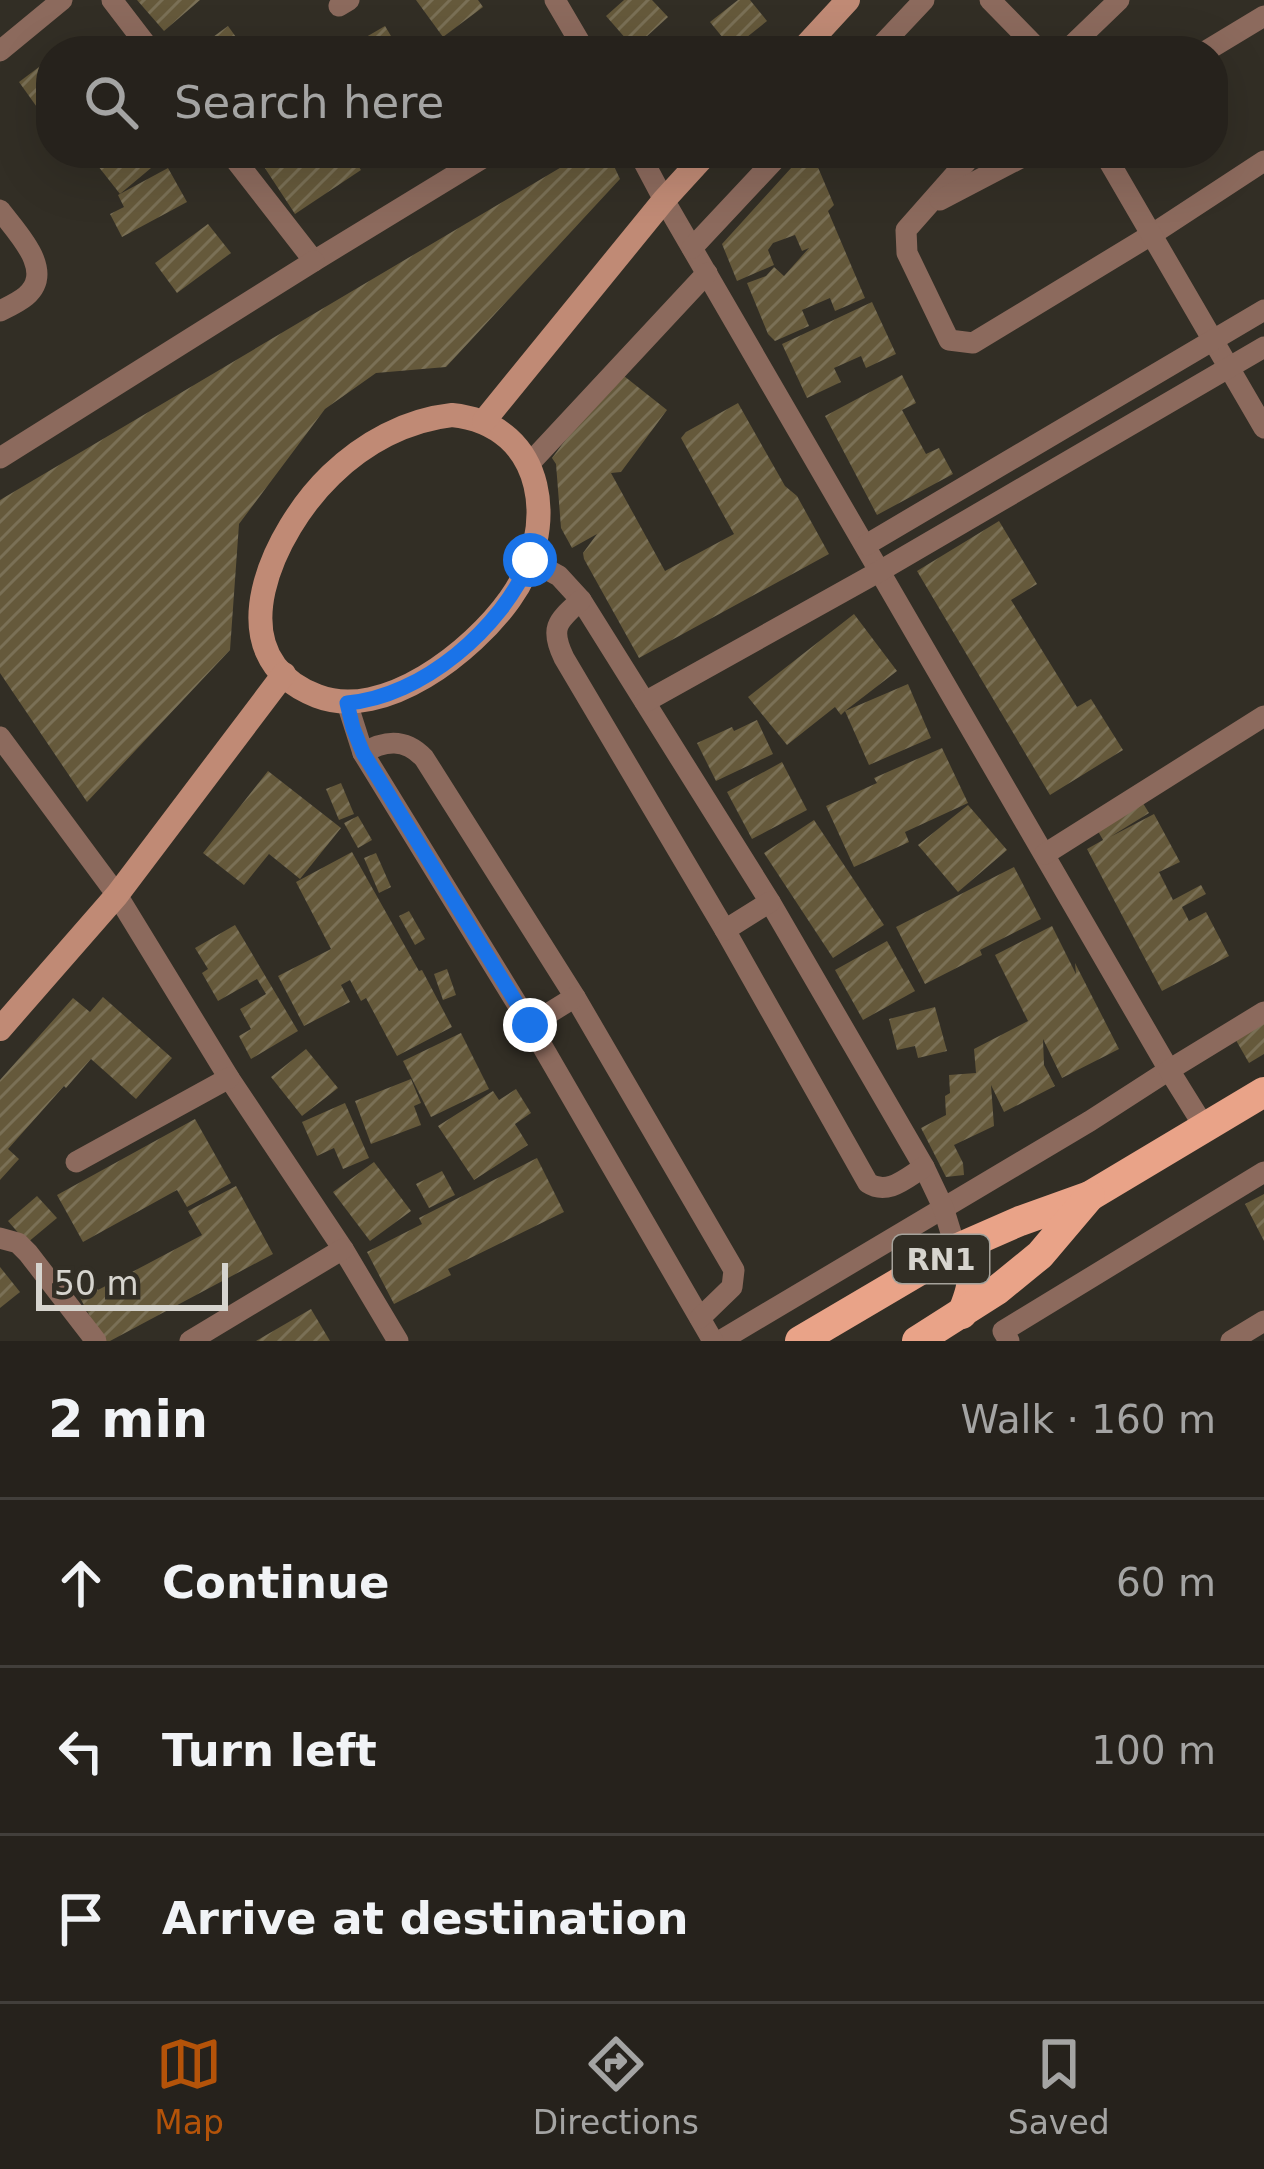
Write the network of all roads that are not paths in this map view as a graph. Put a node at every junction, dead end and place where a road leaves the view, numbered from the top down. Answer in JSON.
{"nodes":[{"id":1,"x":62,"y":0,"type":"edge"},
{"id":2,"x":112,"y":0,"type":"edge"},
{"id":3,"x":848,"y":0,"type":"edge"},
{"id":4,"x":924,"y":0,"type":"edge"},
{"id":5,"x":990,"y":0,"type":"edge"},
{"id":6,"x":1119,"y":0,"type":"edge"},
{"id":7,"x":566,"y":5,"type":"edge"},
{"id":8,"x":1264,"y":16,"type":"edge"},
{"id":9,"x":140,"y":36,"type":"edge"},
{"id":10,"x":579,"y":36,"type":"edge"},
{"id":11,"x":815,"y":36,"type":"edge"},
{"id":12,"x":890,"y":36,"type":"edge"},
{"id":13,"x":1025,"y":36,"type":"edge"},
{"id":14,"x":1082,"y":36,"type":"edge"},
{"id":15,"x":1228,"y":38,"type":"edge"},
{"id":16,"x":0,"y":51,"type":"edge"},
{"id":17,"x":1264,"y":161,"type":"edge"},
{"id":18,"x":242,"y":168,"type":"edge"},
{"id":19,"x":466,"y":168,"type":"edge"},
{"id":20,"x":647,"y":168,"type":"edge"},
{"id":21,"x":693,"y":168,"type":"edge"},
{"id":22,"x":767,"y":168,"type":"edge"},
{"id":23,"x":961,"y":168,"type":"edge"},
{"id":24,"x":1001,"y":168,"type":"edge"},
{"id":25,"x":1113,"y":168,"type":"edge"},
{"id":26,"x":664,"y":200,"type":"junction"},
{"id":27,"x":927,"y":207,"type":"junction"},
{"id":28,"x":0,"y":210,"type":"edge"},
{"id":29,"x":1151,"y":235,"type":"junction"},
{"id":30,"x":692,"y":248,"type":"junction"},
{"id":31,"x":314,"y":261,"type":"junction"},
{"id":32,"x":707,"y":273,"type":"junction"},
{"id":33,"x":1264,"y":310,"type":"edge"},
{"id":34,"x":0,"y":311,"type":"edge"},
{"id":35,"x":1211,"y":341,"type":"junction"},
{"id":36,"x":1264,"y":347,"type":"edge"},
{"id":37,"x":1227,"y":368,"type":"junction"},
{"id":38,"x":484,"y":421,"type":"junction"},
{"id":39,"x":1264,"y":428,"type":"edge"},
{"id":40,"x":0,"y":458,"type":"edge"},
{"id":41,"x":529,"y":464,"type":"junction"},
{"id":42,"x":866,"y":545,"type":"junction"},
{"id":43,"x":530,"y":560,"type":"junction"},
{"id":44,"x":880,"y":572,"type":"junction"},
{"id":45,"x":581,"y":600,"type":"junction"},
{"id":46,"x":284,"y":674,"type":"junction"},
{"id":47,"x":645,"y":702,"type":"junction"},
{"id":48,"x":347,"y":703,"type":"junction"},
{"id":49,"x":1264,"y":716,"type":"edge"},
{"id":50,"x":3,"y":749,"type":"edge"},
{"id":51,"x":363,"y":753,"type":"junction"},
{"id":52,"x":1045,"y":854,"type":"junction"},
{"id":53,"x":117,"y":895,"type":"junction"},
{"id":54,"x":770,"y":902,"type":"junction"},
{"id":55,"x":725,"y":930,"type":"junction"},
{"id":56,"x":575,"y":998,"type":"junction"},
{"id":57,"x":1264,"y":1012,"type":"edge"},
{"id":58,"x":530,"y":1025,"type":"junction"},
{"id":59,"x":0,"y":1029,"type":"edge"},
{"id":60,"x":1169,"y":1070,"type":"junction"},
{"id":61,"x":229,"y":1078,"type":"junction"},
{"id":62,"x":1264,"y":1092,"type":"edge"},
{"id":63,"x":1204,"y":1128,"type":"junction"},
{"id":64,"x":76,"y":1162,"type":"dead end"},
{"id":65,"x":924,"y":1167,"type":"junction"},
{"id":66,"x":1264,"y":1172,"type":"edge"},
{"id":67,"x":1090,"y":1196,"type":"junction"},
{"id":68,"x":943,"y":1207,"type":"junction"},
{"id":69,"x":0,"y":1238,"type":"edge"},
{"id":70,"x":343,"y":1250,"type":"junction"},
{"id":71,"x":956,"y":1250,"type":"junction"},
{"id":72,"x":700,"y":1318,"type":"junction"},
{"id":73,"x":1264,"y":1321,"type":"edge"},
{"id":74,"x":959,"y":1328,"type":"edge"},
{"id":75,"x":96,"y":1341,"type":"edge"},
{"id":76,"x":190,"y":1341,"type":"edge"},
{"id":77,"x":398,"y":1341,"type":"edge"},
{"id":78,"x":717,"y":1341,"type":"edge"},
{"id":79,"x":800,"y":1341,"type":"edge"},
{"id":80,"x":917,"y":1341,"type":"edge"},
{"id":81,"x":1009,"y":1341,"type":"edge"},
{"id":82,"x":1232,"y":1341,"type":"edge"}],
"edges":[{"from":1,"to":16,"type":"street"},
{"from":2,"to":9,"type":"street"},
{"from":3,"to":11,"type":"street"},
{"from":4,"to":12,"type":"street"},
{"from":5,"to":13,"type":"street"},
{"from":6,"to":14,"type":"street"},
{"from":7,"to":10,"type":"street"},
{"from":8,"to":15,"type":"street"},
{"from":17,"to":29,"type":"street"},
{"from":18,"to":31,"type":"street"},
{"from":19,"to":31,"type":"street"},
{"from":20,"to":26,"type":"street"},
{"from":21,"to":26,"type":"street"},
{"from":22,"to":30,"type":"street"},
{"from":23,"to":27,"type":"street"},
{"from":24,"to":27,"type":"street"},
{"from":25,"to":29,"type":"street"},
{"from":26,"to":30,"type":"street"},
{"from":26,"to":38,"type":"street"},
{"from":27,"to":29,"type":"street"},
{"from":28,"to":34,"type":"street"},
{"from":29,"to":35,"type":"street"},
{"from":30,"to":32,"type":"street"},
{"from":31,"to":40,"type":"street"},
{"from":32,"to":41,"type":"street"},
{"from":32,"to":42,"type":"street"},
{"from":33,"to":35,"type":"street"},
{"from":35,"to":37,"type":"street"},
{"from":35,"to":42,"type":"street"},
{"from":36,"to":37,"type":"street"},
{"from":37,"to":39,"type":"street"},
{"from":37,"to":44,"type":"street"},
{"from":38,"to":41,"type":"street"},
{"from":38,"to":46,"type":"street"},
{"from":41,"to":43,"type":"street"},
{"from":42,"to":44,"type":"street"},
{"from":43,"to":45,"type":"street"},
{"from":43,"to":48,"type":"street"},
{"from":44,"to":47,"type":"street"},
{"from":44,"to":52,"type":"street"},
{"from":45,"to":47,"type":"street"},
{"from":45,"to":55,"type":"street"},
{"from":46,"to":48,"type":"street"},
{"from":46,"to":53,"type":"street"},
{"from":47,"to":54,"type":"street"},
{"from":48,"to":51,"type":"street"},
{"from":49,"to":52,"type":"street"},
{"from":50,"to":53,"type":"street"},
{"from":51,"to":56,"type":"street"},
{"from":51,"to":58,"type":"street"},
{"from":52,"to":60,"type":"street"},
{"from":53,"to":59,"type":"street"},
{"from":53,"to":61,"type":"street"},
{"from":54,"to":55,"type":"street"},
{"from":54,"to":65,"type":"street"},
{"from":55,"to":65,"type":"street"},
{"from":56,"to":58,"type":"street"},
{"from":56,"to":72,"type":"street"},
{"from":57,"to":60,"type":"street"},
{"from":58,"to":72,"type":"street"},
{"from":60,"to":63,"type":"street"},
{"from":60,"to":68,"type":"street"},
{"from":61,"to":64,"type":"street"},
{"from":61,"to":70,"type":"street"},
{"from":62,"to":63,"type":"main road","number":"RN1"},
{"from":63,"to":67,"type":"main road","number":"RN1"},
{"from":65,"to":68,"type":"street"},
{"from":66,"to":81,"type":"street"},
{"from":67,"to":71,"type":"main road","number":"RN1"},
{"from":67,"to":74,"type":"main road","number":"RN1"},
{"from":68,"to":71,"type":"street"},
{"from":68,"to":78,"type":"street"},
{"from":69,"to":75,"type":"street"},
{"from":70,"to":76,"type":"street"},
{"from":70,"to":77,"type":"street"},
{"from":71,"to":74,"type":"main road"},
{"from":71,"to":79,"type":"main road","number":"RN1"},
{"from":72,"to":78,"type":"street"},
{"from":73,"to":82,"type":"street"},
{"from":74,"to":80,"type":"main road","number":"RN1"}]}
